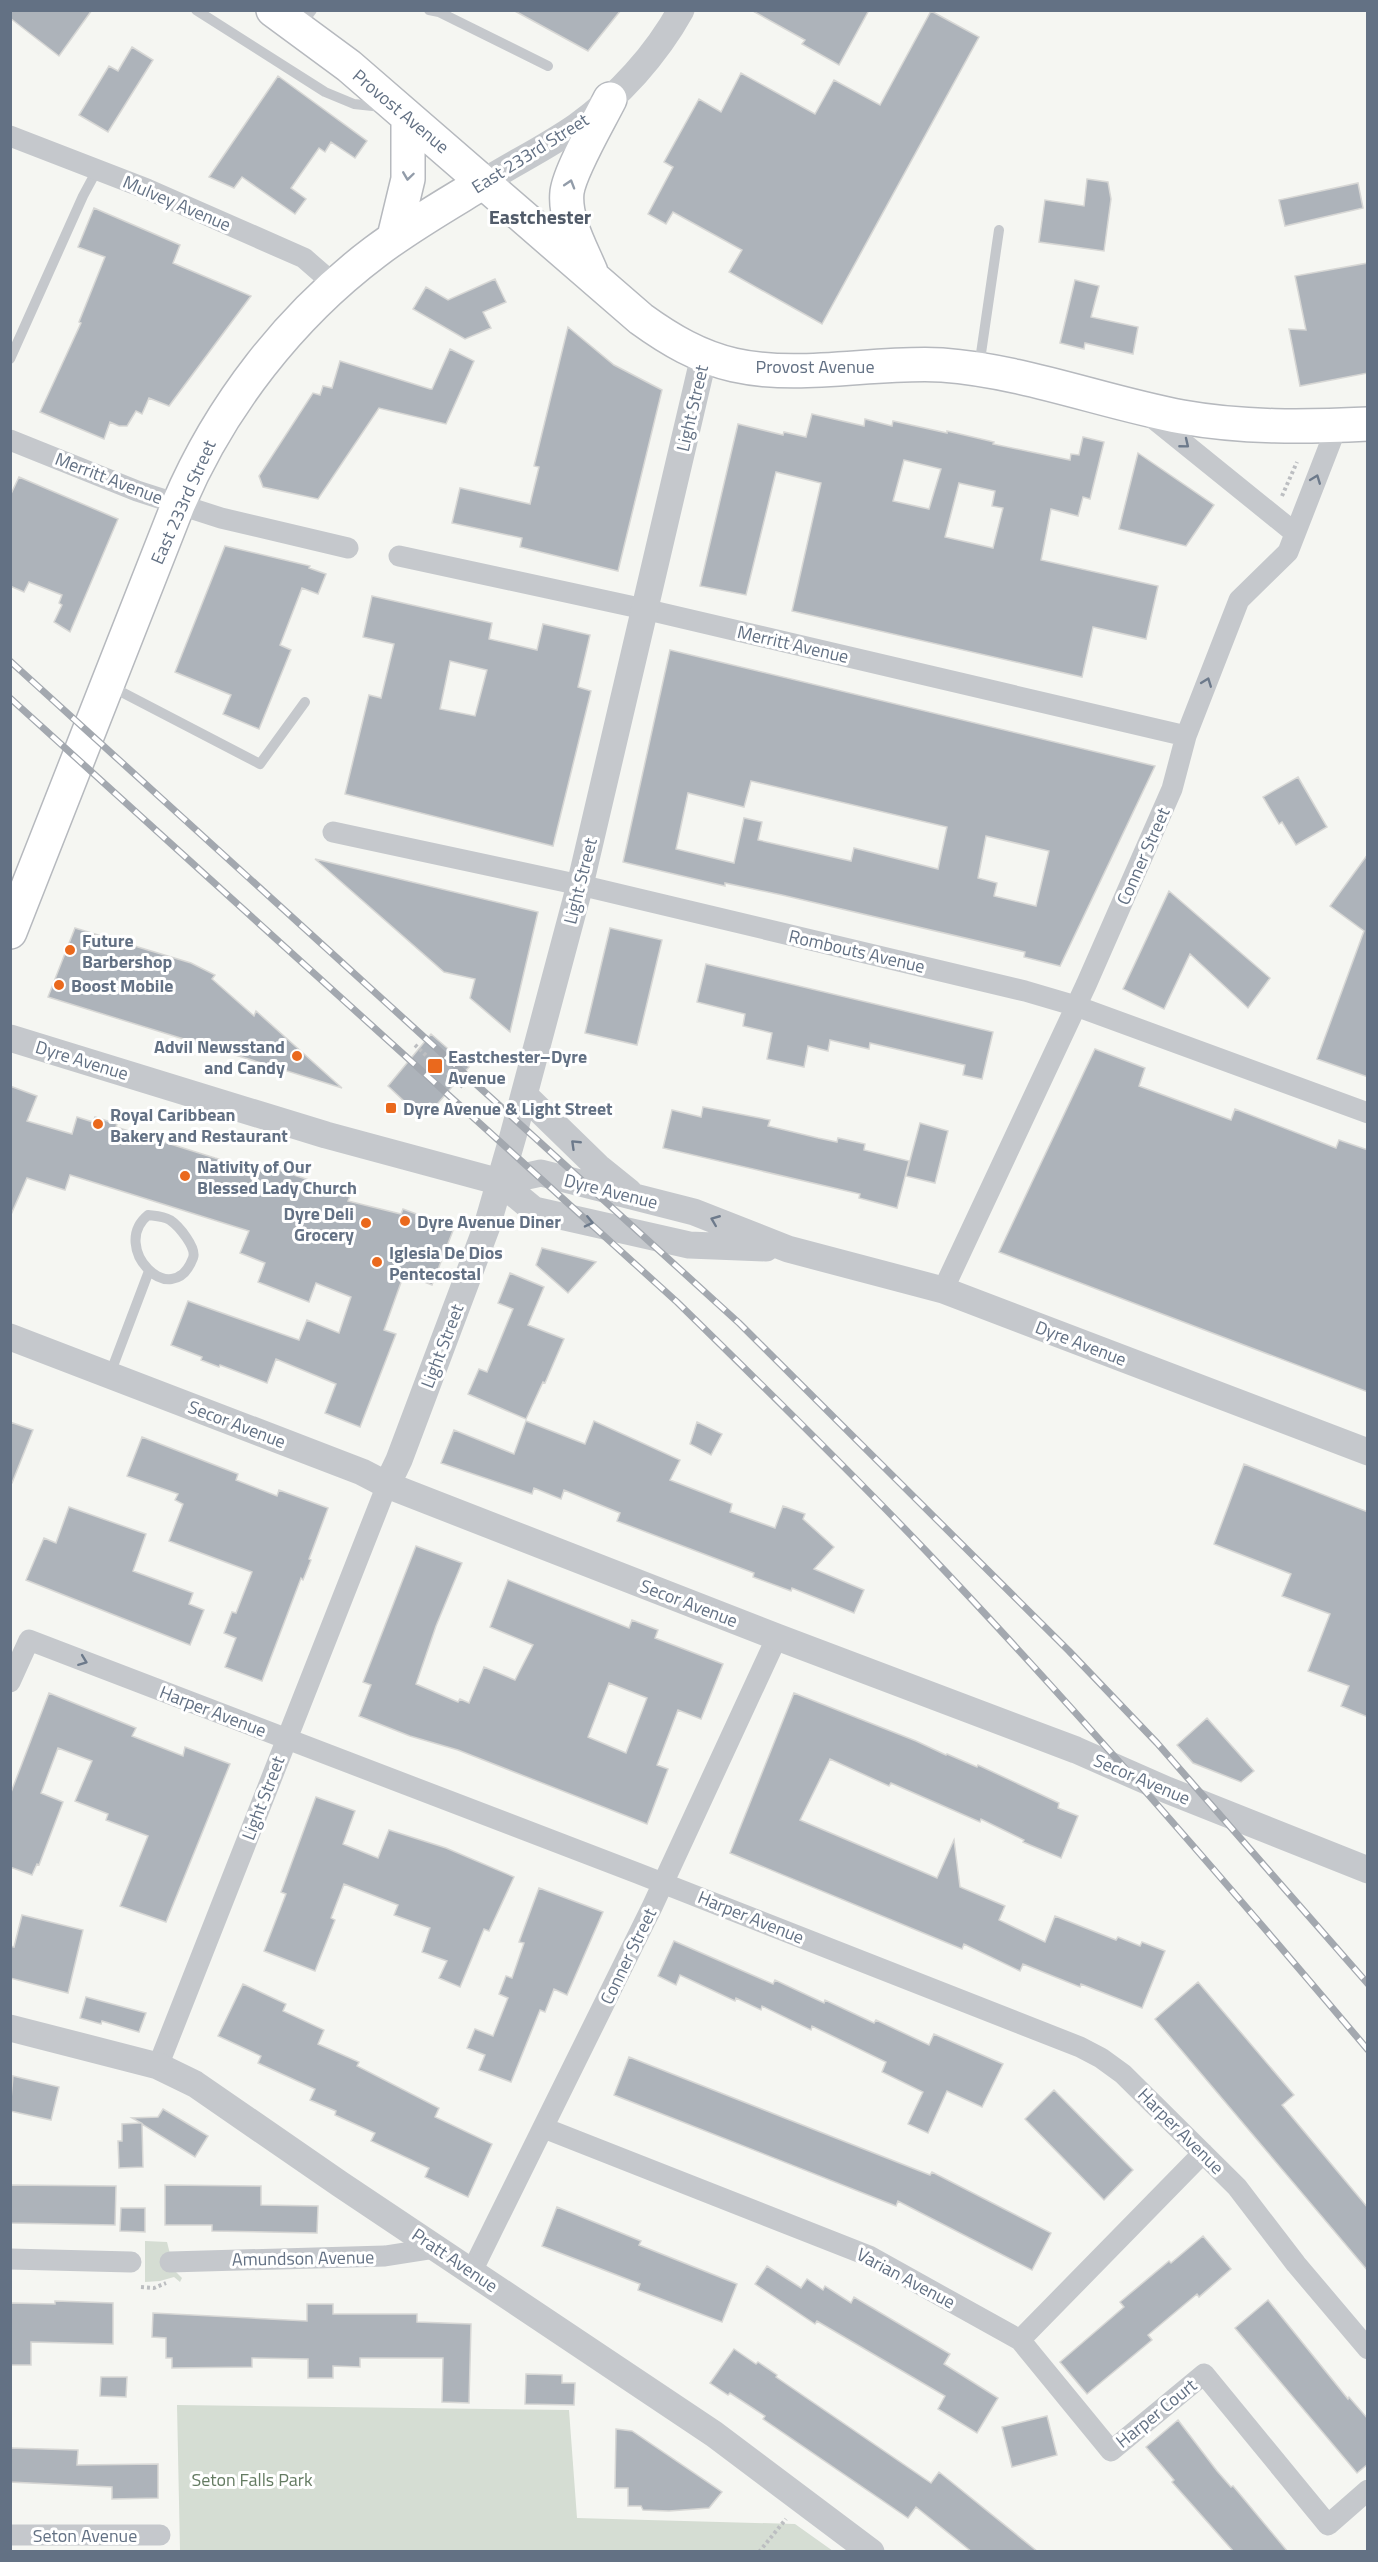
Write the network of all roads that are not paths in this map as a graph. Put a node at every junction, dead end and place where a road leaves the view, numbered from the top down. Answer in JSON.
{"nodes":[{"id":1,"x":196,"y":10,"type":"edge"},
{"id":2,"x":429,"y":10,"type":"edge"},
{"id":3,"x":681,"y":10,"type":"edge"},
{"id":4,"x":294,"y":16,"type":"edge"},
{"id":5,"x":548,"y":66,"type":"dead end"},
{"id":6,"x":610,"y":99,"type":"junction"},
{"id":7,"x":403,"y":114,"type":"junction"},
{"id":8,"x":10,"y":136,"type":"edge"},
{"id":9,"x":97,"y":170,"type":"junction"},
{"id":10,"x":483,"y":183,"type":"junction"},
{"id":11,"x":999,"y":230,"type":"dead end"},
{"id":12,"x":394,"y":237,"type":"junction"},
{"id":13,"x":594,"y":279,"type":"junction"},
{"id":14,"x":335,"y":285,"type":"junction"},
{"id":15,"x":704,"y":356,"type":"junction"},
{"id":16,"x":10,"y":360,"type":"edge"},
{"id":17,"x":978,"y":371,"type":"junction"},
{"id":18,"x":1140,"y":407,"type":"junction"},
{"id":19,"x":1352,"y":425,"type":"edge"},
{"id":20,"x":10,"y":440,"type":"edge"},
{"id":21,"x":178,"y":504,"type":"junction"},
{"id":22,"x":1295,"y":533,"type":"junction"},
{"id":23,"x":348,"y":548,"type":"dead end"},
{"id":24,"x":399,"y":556,"type":"dead end"},
{"id":25,"x":644,"y":609,"type":"junction"},
{"id":26,"x":107,"y":684,"type":"junction"},
{"id":27,"x":305,"y":702,"type":"dead end"},
{"id":28,"x":1186,"y":736,"type":"junction"},
{"id":29,"x":333,"y":832,"type":"dead end"},
{"id":30,"x":580,"y":885,"type":"junction"},
{"id":31,"x":10,"y":932,"type":"edge"},
{"id":32,"x":1076,"y":1006,"type":"junction"},
{"id":33,"x":10,"y":1038,"type":"edge"},
{"id":34,"x":524,"y":1095,"type":"junction"},
{"id":35,"x":1368,"y":1113,"type":"edge"},
{"id":36,"x":500,"y":1182,"type":"junction"},
{"id":37,"x":634,"y":1197,"type":"junction"},
{"id":38,"x":789,"y":1249,"type":"junction"},
{"id":39,"x":150,"y":1271,"type":"junction"},
{"id":40,"x":943,"y":1290,"type":"junction"},
{"id":41,"x":10,"y":1337,"type":"edge"},
{"id":42,"x":110,"y":1375,"type":"junction"},
{"id":43,"x":1368,"y":1452,"type":"edge"},
{"id":44,"x":387,"y":1485,"type":"junction"},
{"id":45,"x":777,"y":1637,"type":"junction"},
{"id":46,"x":20,"y":1650,"type":"edge"},
{"id":47,"x":10,"y":1682,"type":"edge"},
{"id":48,"x":286,"y":1739,"type":"junction"},
{"id":49,"x":1368,"y":1870,"type":"edge"},
{"id":50,"x":664,"y":1883,"type":"junction"},
{"id":51,"x":10,"y":2028,"type":"edge"},
{"id":52,"x":158,"y":2066,"type":"junction"},
{"id":53,"x":544,"y":2128,"type":"junction"},
{"id":54,"x":1203,"y":2153,"type":"junction"},
{"id":55,"x":436,"y":2248,"type":"junction"},
{"id":56,"x":10,"y":2259,"type":"edge"},
{"id":57,"x":131,"y":2262,"type":"dead end"},
{"id":58,"x":170,"y":2262,"type":"dead end"},
{"id":59,"x":472,"y":2271,"type":"junction"},
{"id":60,"x":1020,"y":2340,"type":"junction"},
{"id":61,"x":1368,"y":2349,"type":"edge"},
{"id":62,"x":1368,"y":2490,"type":"edge"},
{"id":63,"x":10,"y":2535,"type":"edge"},
{"id":64,"x":160,"y":2535,"type":"dead end"},
{"id":65,"x":871,"y":2552,"type":"edge"}],
"edges":[{"from":1,"to":7,"type":"lane"},
{"from":2,"to":5,"type":"lane"},
{"from":3,"to":6,"type":"street","name":"East 233rd Street"},
{"from":4,"to":7,"type":"main road","name":"Provost Avenue"},
{"from":6,"to":10,"type":"street","name":"East 233rd Street"},
{"from":13,"to":6,"type":"main road","one_way":true},
{"from":7,"to":10,"type":"main road","name":"Provost Avenue"},
{"from":7,"to":12,"type":"main road","one_way":true},
{"from":8,"to":9,"type":"street","name":"Mulvey Avenue"},
{"from":9,"to":14,"type":"street","name":"Mulvey Avenue"},
{"from":9,"to":16,"type":"lane"},
{"from":10,"to":12,"type":"main road","name":"East 233rd Street"},
{"from":10,"to":13,"type":"main road","name":"Provost Avenue"},
{"from":11,"to":17,"type":"lane"},
{"from":12,"to":14,"type":"main road","name":"East 233rd Street"},
{"from":13,"to":15,"type":"main road","name":"Provost Avenue"},
{"from":14,"to":21,"type":"main road","name":"East 233rd Street"},
{"from":15,"to":17,"type":"main road","name":"Provost Avenue"},
{"from":15,"to":25,"type":"street","name":"Light Street"},
{"from":17,"to":18,"type":"main road","name":"Provost Avenue"},
{"from":18,"to":19,"type":"main road","name":"Provost Avenue"},
{"from":18,"to":22,"type":"street","one_way":true},
{"from":22,"to":19,"type":"street","name":"Conner Street","one_way":true},
{"from":20,"to":21,"type":"street","name":"Merritt Avenue"},
{"from":21,"to":23,"type":"street","name":"Merritt Avenue"},
{"from":21,"to":26,"type":"main road","name":"East 233rd Street"},
{"from":28,"to":22,"type":"street","name":"Conner Street","one_way":true},
{"from":24,"to":25,"type":"street","name":"Merritt Avenue"},
{"from":25,"to":28,"type":"street","name":"Merritt Avenue"},
{"from":25,"to":30,"type":"street","name":"Light Street"},
{"from":26,"to":27,"type":"lane"},
{"from":26,"to":31,"type":"main road","name":"East 233rd Street"},
{"from":28,"to":32,"type":"street","name":"Conner Street"},
{"from":29,"to":30,"type":"street","name":"Rombouts Avenue"},
{"from":30,"to":32,"type":"street","name":"Rombouts Avenue"},
{"from":30,"to":34,"type":"street","name":"Light Street"},
{"from":32,"to":35,"type":"street","name":"Rombouts Avenue"},
{"from":32,"to":40,"type":"street","name":"Conner Street"},
{"from":33,"to":36,"type":"street","name":"Dyre Avenue"},
{"from":34,"to":36,"type":"street","name":"Light Street"},
{"from":37,"to":34,"type":"street","one_way":true},
{"from":36,"to":37,"type":"street","name":"Dyre Avenue"},
{"from":36,"to":38,"type":"street","name":"Dyre Avenue","one_way":true},
{"from":36,"to":44,"type":"street","name":"Light Street"},
{"from":38,"to":37,"type":"street","name":"Dyre Avenue","one_way":true},
{"from":38,"to":40,"type":"street","name":"Dyre Avenue"},
{"from":39,"to":39,"type":"lane"},
{"from":39,"to":42,"type":"lane"},
{"from":40,"to":43,"type":"street","name":"Dyre Avenue"},
{"from":41,"to":42,"type":"street","name":"Secor Avenue"},
{"from":42,"to":44,"type":"street","name":"Secor Avenue"},
{"from":44,"to":45,"type":"street","name":"Secor Avenue"},
{"from":44,"to":48,"type":"street","name":"Light Street"},
{"from":45,"to":49,"type":"street","name":"Secor Avenue"},
{"from":45,"to":50,"type":"street","name":"Conner Street"},
{"from":46,"to":47,"type":"street"},
{"from":46,"to":48,"type":"street","name":"Harper Avenue","one_way":true},
{"from":48,"to":50,"type":"street","name":"Harper Avenue"},
{"from":48,"to":52,"type":"street","name":"Light Street"},
{"from":50,"to":53,"type":"street","name":"Conner Street"},
{"from":50,"to":54,"type":"street","name":"Harper Avenue"},
{"from":51,"to":52,"type":"street","name":"Pratt Avenue"},
{"from":52,"to":55,"type":"street","name":"Pratt Avenue"},
{"from":53,"to":59,"type":"street","name":"Conner Street"},
{"from":53,"to":60,"type":"street","name":"Varian Avenue"},
{"from":54,"to":60,"type":"street"},
{"from":54,"to":61,"type":"street","name":"Harper Avenue"},
{"from":55,"to":58,"type":"street","name":"Amundson Avenue"},
{"from":55,"to":59,"type":"street","name":"Pratt Avenue"},
{"from":56,"to":57,"type":"street"},
{"from":59,"to":65,"type":"street","name":"Pratt Avenue"},
{"from":60,"to":62,"type":"street","name":"Harper Court"},
{"from":63,"to":64,"type":"street","name":"Seton Avenue"}]}
